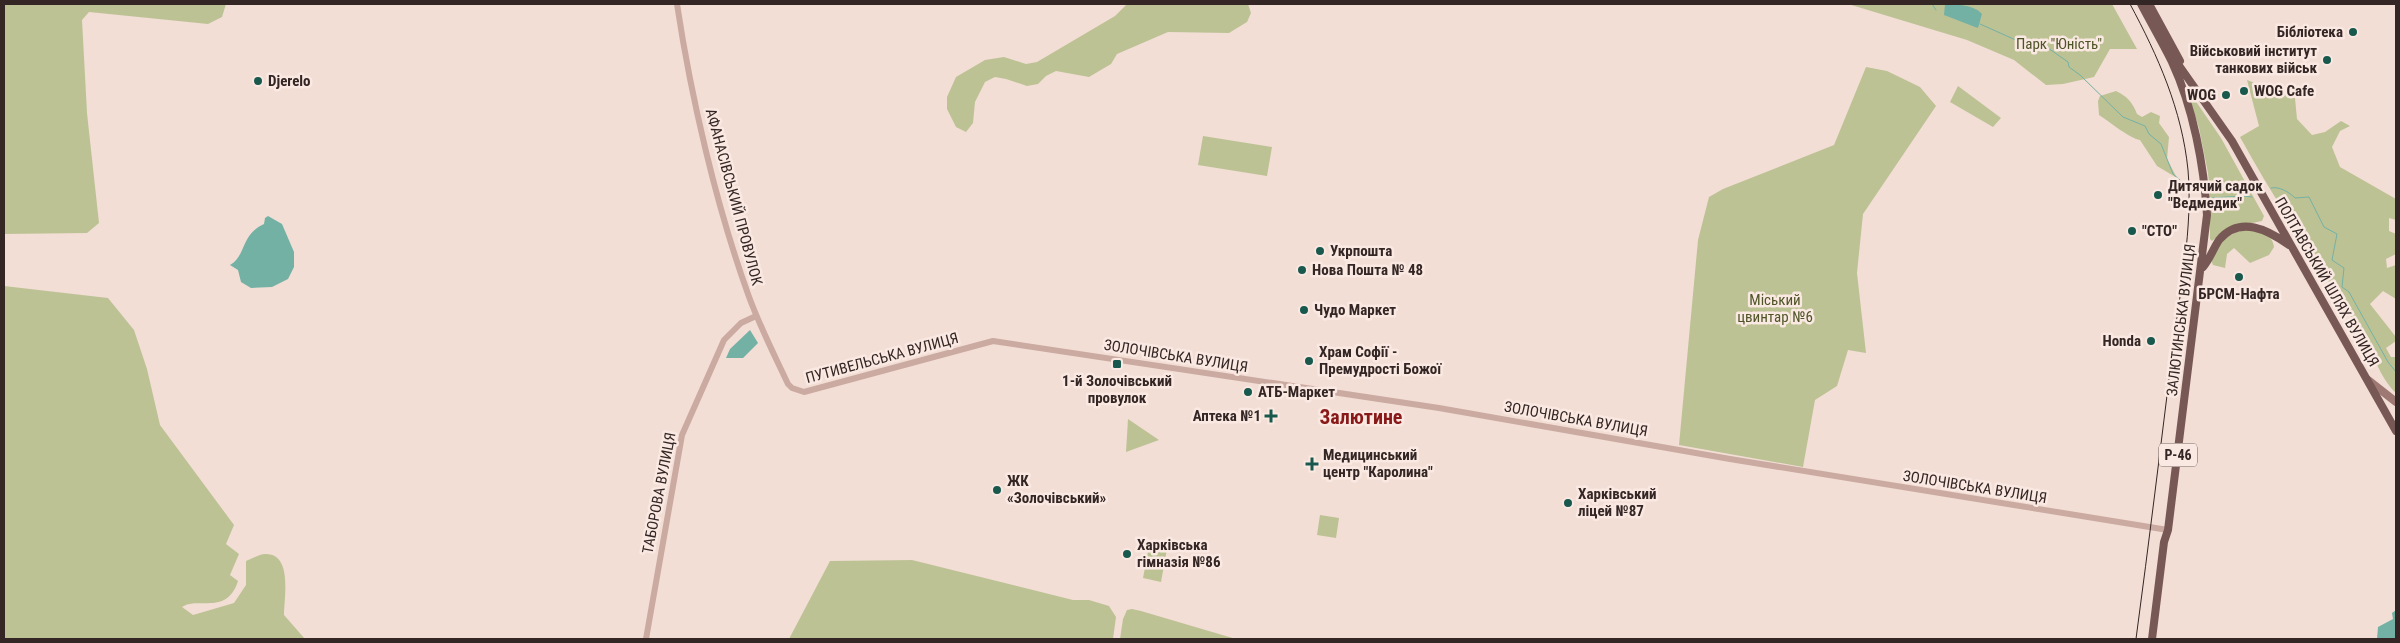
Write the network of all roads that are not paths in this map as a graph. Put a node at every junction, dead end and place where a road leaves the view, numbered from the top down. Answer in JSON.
{"nodes":[{"id":1,"x":677,"y":4,"type":"edge"},
{"id":2,"x":2141,"y":4,"type":"edge"},
{"id":3,"x":2149,"y":4,"type":"edge"},
{"id":4,"x":2162,"y":42,"type":"junction"},
{"id":5,"x":2185,"y":71,"type":"junction"},
{"id":6,"x":2206,"y":238,"type":"junction"},
{"id":7,"x":2218,"y":242,"type":"junction"},
{"id":8,"x":2291,"y":246,"type":"junction"},
{"id":9,"x":2202,"y":269,"type":"junction"},
{"id":10,"x":756,"y":316,"type":"junction"},
{"id":11,"x":979,"y":344,"type":"joint"},
{"id":12,"x":2366,"y":379,"type":"junction"},
{"id":13,"x":792,"y":388,"type":"joint"},
{"id":14,"x":2396,"y":402,"type":"edge"},
{"id":15,"x":2396,"y":431,"type":"edge"},
{"id":16,"x":2168,"y":530,"type":"junction"},
{"id":17,"x":646,"y":639,"type":"edge"},
{"id":18,"x":2152,"y":639,"type":"edge"}],
"edges":[{"from":1,"to":10,"type":"street","name":"АФАНАСІВСЬКИЙ ПРОВУЛОК"},
{"from":2,"to":4,"type":"main road","name":"ЗАЛЮТИНСЬКА ВУЛИЦЯ","number":"Р-46"},
{"from":3,"to":5,"type":"main road","name":"ПОЛТАВСЬКИЙ ШЛЯХ ВУЛИЦЯ"},
{"from":4,"to":5,"type":"main road","name":"ПОЛТАВСЬКИЙ ШЛЯХ ВУЛИЦЯ"},
{"from":4,"to":6,"type":"main road","name":"ЗАЛЮТИНСЬКА ВУЛИЦЯ","number":"Р-46"},
{"from":5,"to":8,"type":"main road","name":"ПОЛТАВСЬКИЙ ШЛЯХ ВУЛИЦЯ"},
{"from":6,"to":7,"type":"main road"},
{"from":6,"to":9,"type":"main road","name":"ЗАЛЮТИНСЬКА ВУЛИЦЯ","number":"Р-46"},
{"from":7,"to":8,"type":"main road"},
{"from":7,"to":9,"type":"main road"},
{"from":8,"to":12,"type":"main road","name":"ПОЛТАВСЬКИЙ ШЛЯХ ВУЛИЦЯ"},
{"from":9,"to":16,"type":"main road","name":"ЗАЛЮТИНСЬКА ВУЛИЦЯ","number":"Р-46"},
{"from":10,"to":13,"type":"street","name":"АФАНАСІВСЬКИЙ ПРОВУЛОК"},
{"from":10,"to":17,"type":"street","name":"ТАБОРОВА ВУЛИЦЯ"},
{"from":11,"to":13,"type":"street","name":"ПУТИВЕЛЬСЬКА ВУЛИЦЯ"},
{"from":11,"to":16,"type":"street","name":"ЗОЛОЧІВСЬКА ВУЛИЦЯ"},
{"from":12,"to":14,"type":"main road"},
{"from":12,"to":15,"type":"main road","name":"ПОЛТАВСЬКИЙ ШЛЯХ ВУЛИЦЯ"},
{"from":16,"to":18,"type":"main road","name":"ЗАЛЮТИНСЬКА ВУЛИЦЯ","number":"Р-46"}]}
